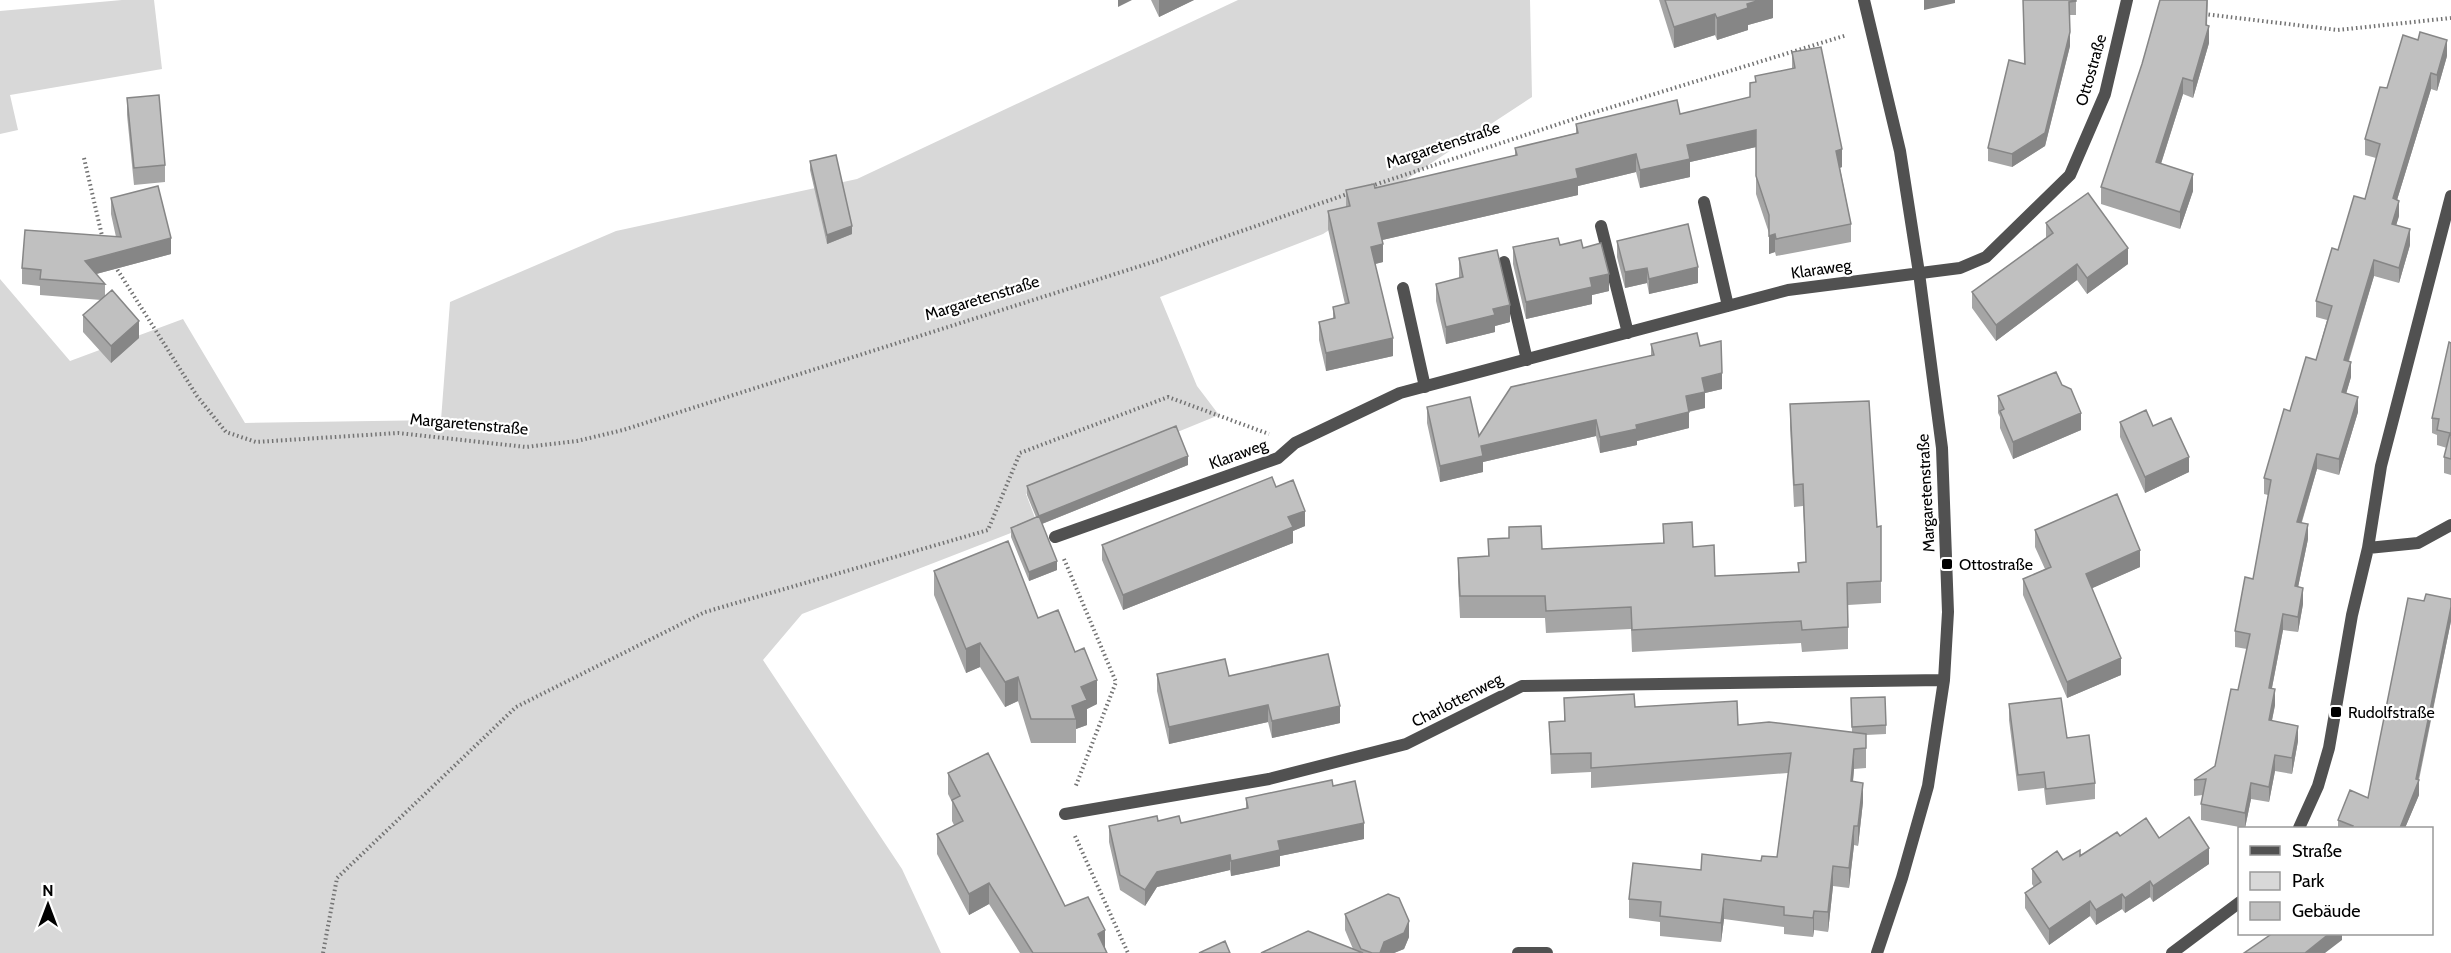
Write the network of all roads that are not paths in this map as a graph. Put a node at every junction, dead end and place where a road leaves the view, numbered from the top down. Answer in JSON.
{"nodes":[{"id":1,"x":1864,"y":0,"type":"edge"},
{"id":2,"x":2127,"y":0,"type":"edge"},
{"id":3,"x":2451,"y":196,"type":"edge"},
{"id":4,"x":1704,"y":202,"type":"dead end"},
{"id":5,"x":1601,"y":226,"type":"dead end"},
{"id":6,"x":1504,"y":262,"type":"dead end"},
{"id":7,"x":1920,"y":273,"type":"junction"},
{"id":8,"x":1403,"y":288,"type":"dead end"},
{"id":9,"x":1728,"y":306,"type":"junction"},
{"id":10,"x":1628,"y":333,"type":"junction"},
{"id":11,"x":1527,"y":360,"type":"junction"},
{"id":12,"x":1425,"y":387,"type":"junction"},
{"id":13,"x":2451,"y":525,"type":"edge"},
{"id":14,"x":1054,"y":537,"type":"road end"},
{"id":15,"x":2368,"y":548,"type":"junction"},
{"id":16,"x":1944,"y":680,"type":"junction"},
{"id":17,"x":1065,"y":814,"type":"road end"},
{"id":18,"x":2299,"y":827,"type":"edge"},
{"id":19,"x":2238,"y":904,"type":"edge"},
{"id":20,"x":1518,"y":953,"type":"edge"},
{"id":21,"x":1547,"y":953,"type":"edge"},
{"id":22,"x":1877,"y":953,"type":"edge"},
{"id":23,"x":2172,"y":953,"type":"edge"}],
"edges":[{"from":1,"to":7,"type":"street","name":"Margaretenstraße"},
{"from":2,"to":7,"type":"street","name":"Ottostraße"},
{"from":3,"to":15,"type":"street"},
{"from":4,"to":9,"type":"street"},
{"from":5,"to":10,"type":"street"},
{"from":6,"to":11,"type":"street"},
{"from":7,"to":9,"type":"street","name":"Klaraweg"},
{"from":7,"to":16,"type":"street","name":"Margaretenstraße"},
{"from":8,"to":12,"type":"street"},
{"from":9,"to":10,"type":"street","name":"Klaraweg"},
{"from":10,"to":11,"type":"street","name":"Klaraweg"},
{"from":11,"to":12,"type":"street","name":"Klaraweg"},
{"from":12,"to":14,"type":"street","name":"Klaraweg"},
{"from":13,"to":15,"type":"street"},
{"from":15,"to":18,"type":"street"},
{"from":16,"to":17,"type":"street","name":"Charlottenweg"},
{"from":16,"to":22,"type":"street","name":"Margaretenstraße"},
{"from":19,"to":23,"type":"street"},
{"from":20,"to":21,"type":"street"}]}
